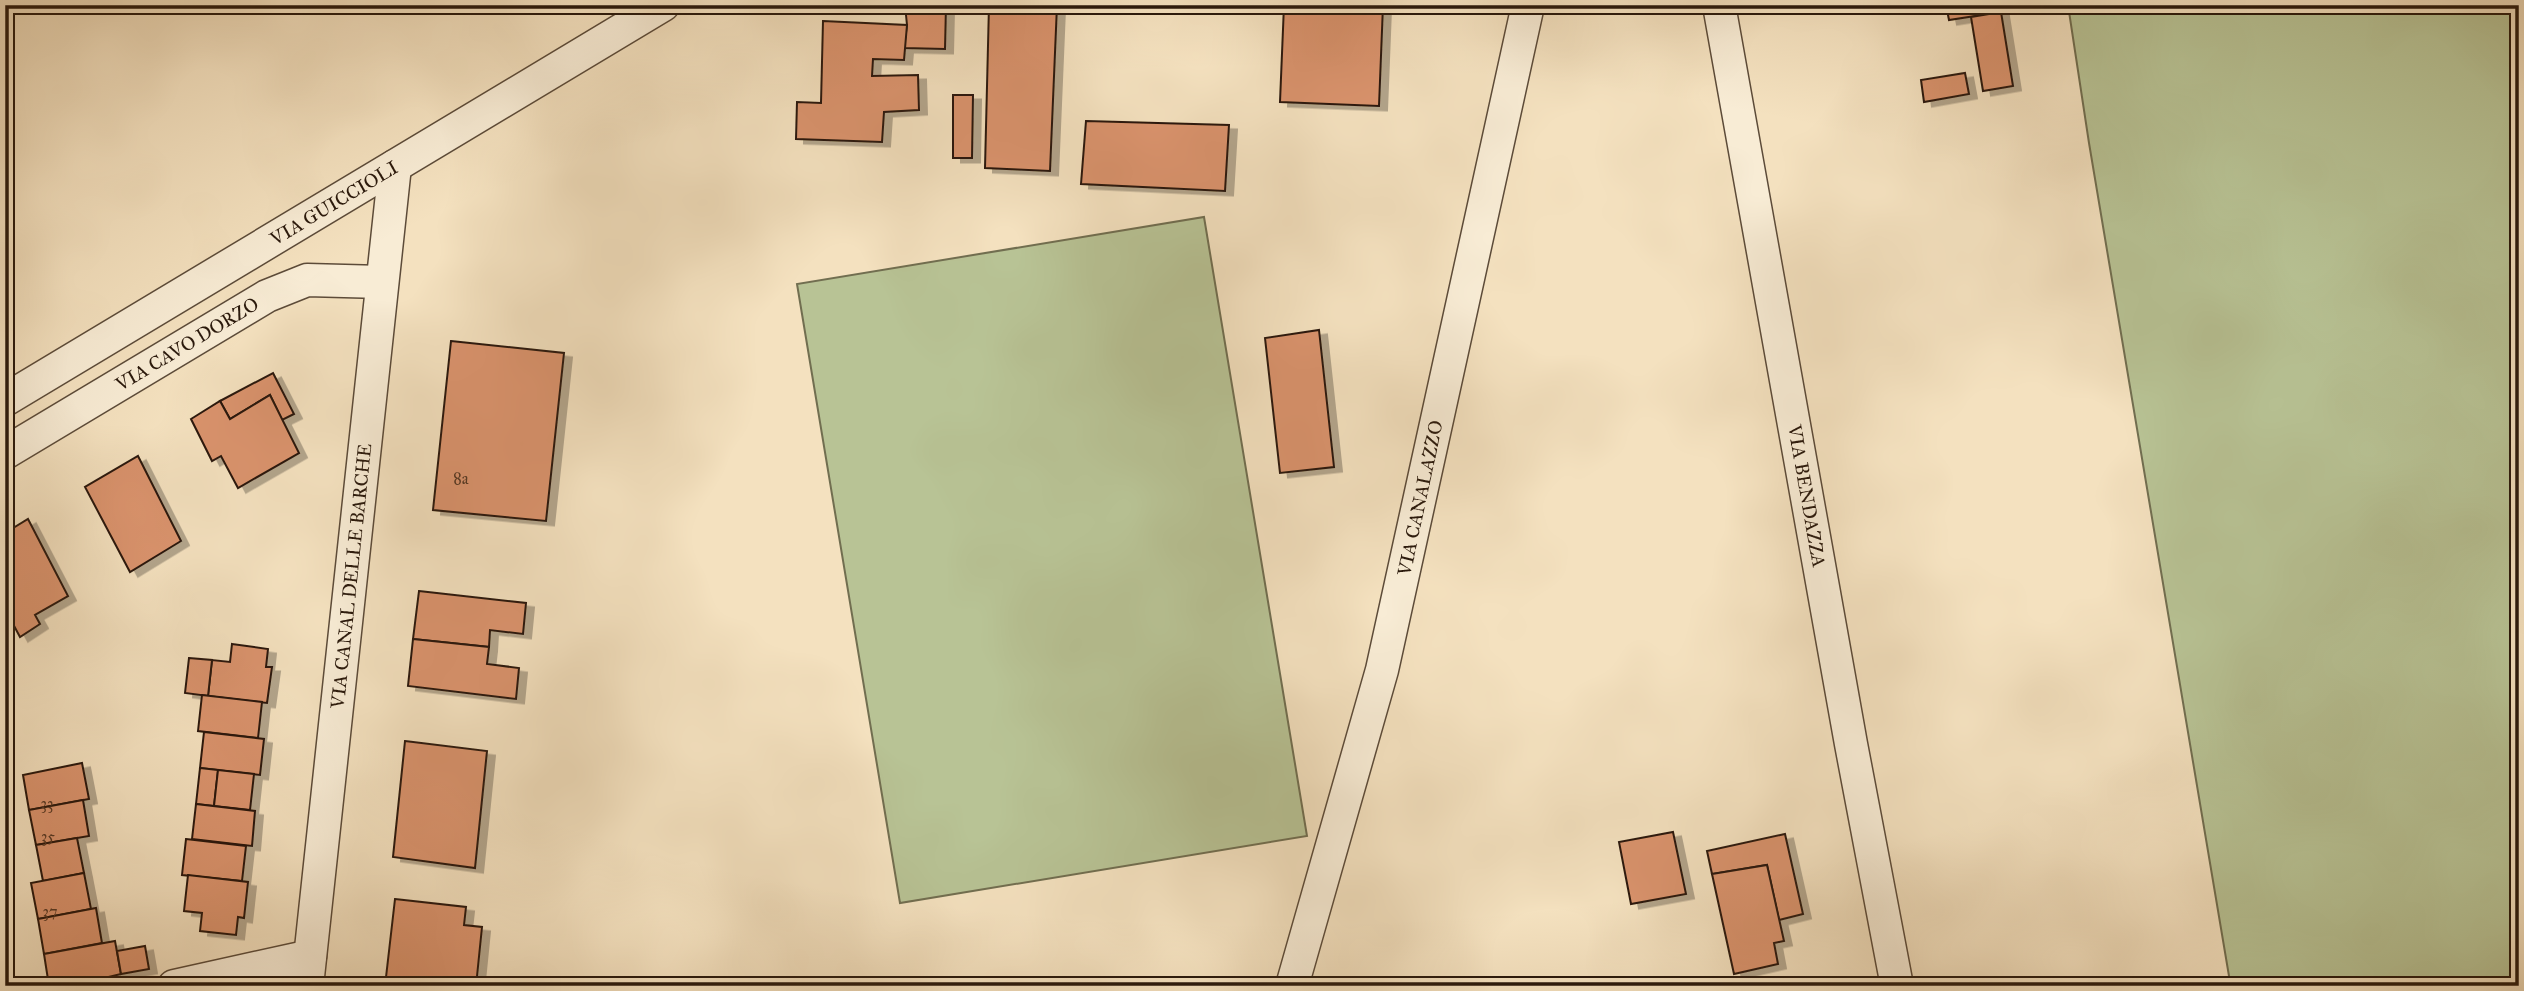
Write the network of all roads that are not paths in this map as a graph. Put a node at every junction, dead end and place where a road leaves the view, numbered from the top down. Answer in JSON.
{"nodes":[{"id":1,"x":663,"y":5,"type":"edge"},
{"id":2,"x":1528,"y":5,"type":"edge"},
{"id":3,"x":1719,"y":5,"type":"edge"},
{"id":4,"x":395,"y":166,"type":"junction"},
{"id":5,"x":382,"y":282,"type":"junction"},
{"id":6,"x":5,"y":400,"type":"edge"},
{"id":7,"x":5,"y":453,"type":"edge"},
{"id":8,"x":309,"y":971,"type":"edge"},
{"id":9,"x":174,"y":986,"type":"edge"},
{"id":10,"x":1292,"y":986,"type":"edge"},
{"id":11,"x":1896,"y":986,"type":"edge"}],
"edges":[{"from":1,"to":4,"type":"street","name":"VIA GUICCIOLI"},
{"from":2,"to":10,"type":"street","name":"VIA CANALAZZO"},
{"from":3,"to":11,"type":"street","name":"VIA BENDAZZA"},
{"from":4,"to":5,"type":"street","name":"VIA CANAL DELLE BARCHE"},
{"from":4,"to":6,"type":"street","name":"VIA GUICCIOLI"},
{"from":5,"to":7,"type":"street","name":"VIA CAVO DORZO"},
{"from":5,"to":8,"type":"street","name":"VIA CANAL DELLE BARCHE"},
{"from":8,"to":9,"type":"street"}]}
